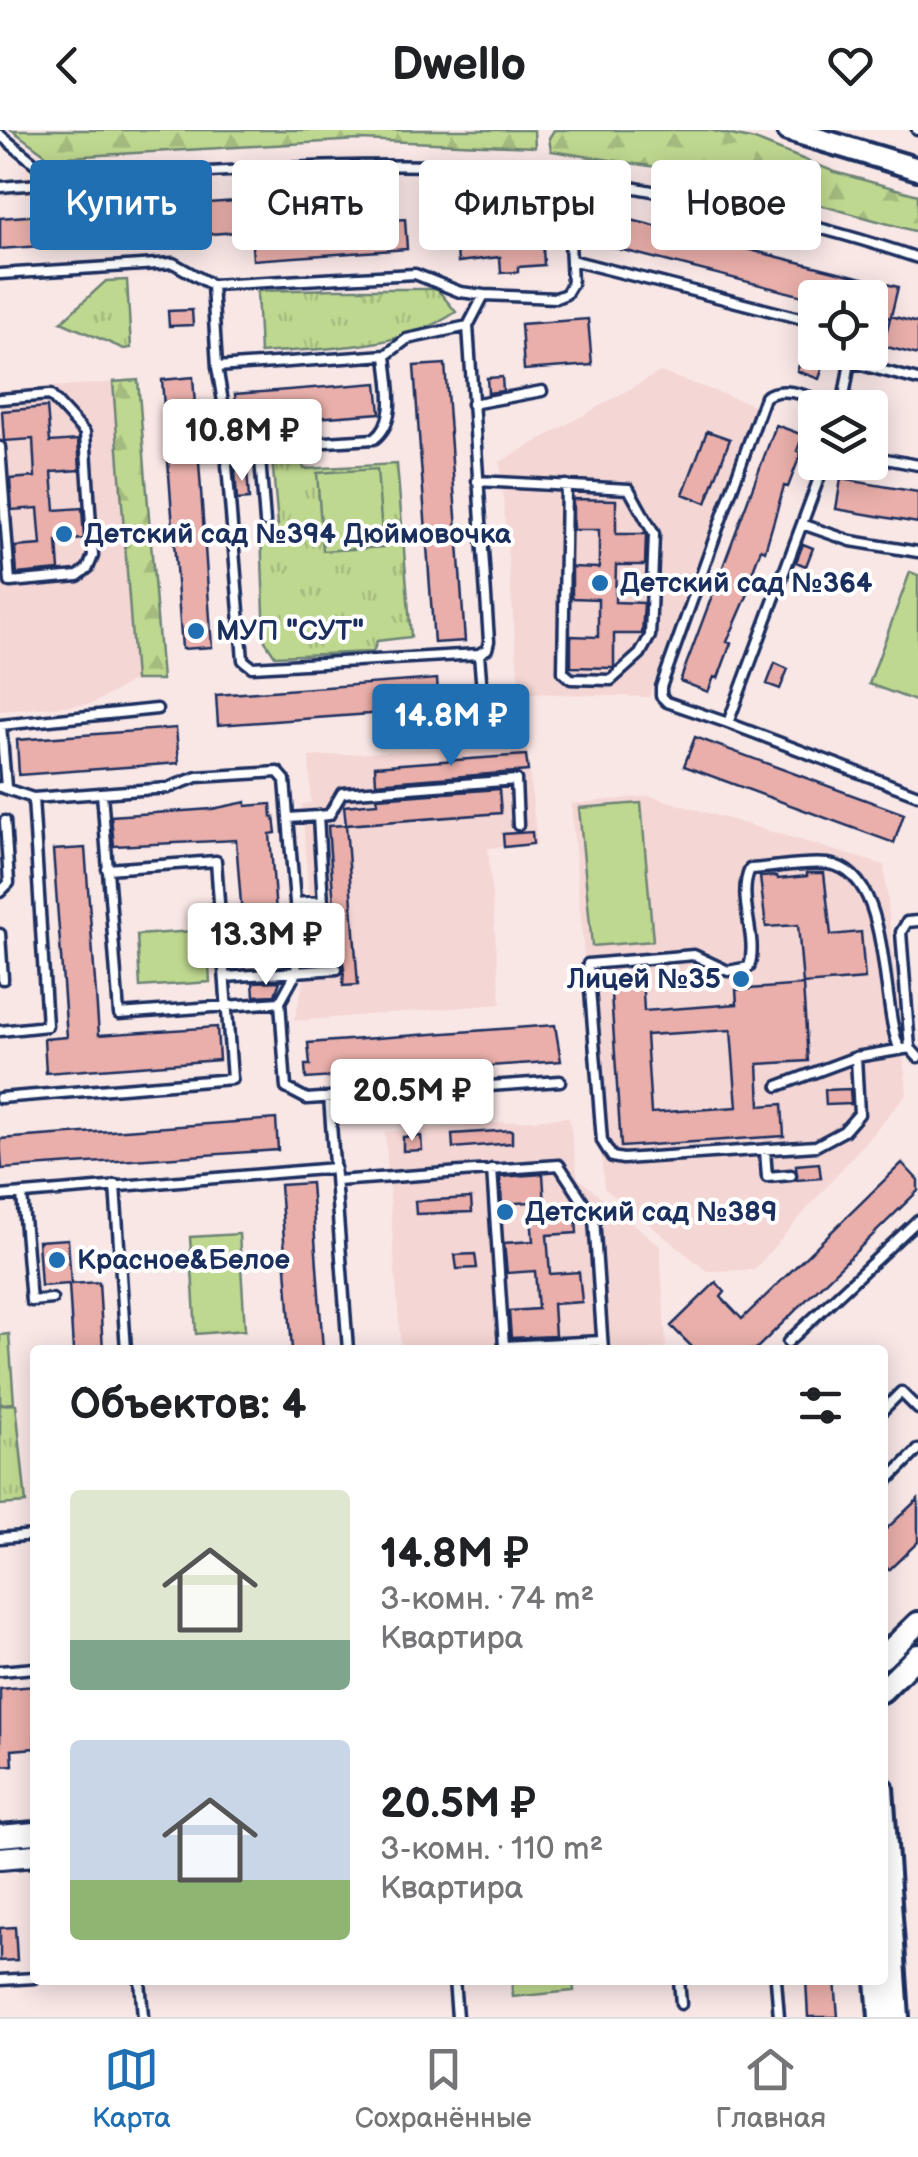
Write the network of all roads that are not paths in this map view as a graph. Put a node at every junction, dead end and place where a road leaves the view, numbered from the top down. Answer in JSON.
{"nodes":[{"id":1,"x":799,"y":132,"type":"edge"},
{"id":2,"x":0,"y":135,"type":"edge"},
{"id":3,"x":31,"y":160,"type":"edge"},
{"id":4,"x":419,"y":166,"type":"edge"},
{"id":5,"x":918,"y":170,"type":"edge"},
{"id":6,"x":212,"y":173,"type":"edge"},
{"id":7,"x":30,"y":185,"type":"edge"},
{"id":8,"x":0,"y":187,"type":"edge"},
{"id":9,"x":631,"y":188,"type":"edge"},
{"id":10,"x":571,"y":250,"type":"edge"},
{"id":11,"x":918,"y":258,"type":"edge"},
{"id":12,"x":572,"y":260,"type":"junction"},
{"id":13,"x":0,"y":274,"type":"edge"},
{"id":14,"x":212,"y":285,"type":"junction"},
{"id":15,"x":484,"y":295,"type":"junction"},
{"id":16,"x":798,"y":318,"type":"edge"},
{"id":17,"x":468,"y":326,"type":"junction"},
{"id":18,"x":386,"y":355,"type":"junction"},
{"id":19,"x":217,"y":367,"type":"junction"},
{"id":20,"x":880,"y":370,"type":"edge"},
{"id":21,"x":918,"y":380,"type":"edge"},
{"id":22,"x":542,"y":391,"type":"dead end"},
{"id":23,"x":798,"y":395,"type":"edge"},
{"id":24,"x":0,"y":399,"type":"edge"},
{"id":25,"x":472,"y":404,"type":"junction"},
{"id":26,"x":259,"y":446,"type":"junction"},
{"id":27,"x":0,"y":447,"type":"edge"},
{"id":28,"x":231,"y":448,"type":"junction"},
{"id":29,"x":888,"y":459,"type":"edge"},
{"id":30,"x":918,"y":465,"type":"edge"},
{"id":31,"x":818,"y":480,"type":"edge"},
{"id":32,"x":477,"y":481,"type":"junction"},
{"id":33,"x":566,"y":486,"type":"junction"},
{"id":34,"x":266,"y":522,"type":"dead end"},
{"id":35,"x":802,"y":524,"type":"junction"},
{"id":36,"x":918,"y":552,"type":"edge"},
{"id":37,"x":479,"y":654,"type":"junction"},
{"id":38,"x":482,"y":691,"type":"dead end"},
{"id":39,"x":157,"y":709,"type":"dead end"},
{"id":40,"x":728,"y":722,"type":"junction"},
{"id":41,"x":3,"y":787,"type":"edge"},
{"id":42,"x":102,"y":793,"type":"junction"},
{"id":43,"x":918,"y":794,"type":"edge"},
{"id":44,"x":33,"y":798,"type":"junction"},
{"id":45,"x":318,"y":816,"type":"junction"},
{"id":46,"x":290,"y":818,"type":"junction"},
{"id":47,"x":5,"y":821,"type":"dead end"},
{"id":48,"x":518,"y":826,"type":"dead end"},
{"id":49,"x":107,"y":868,"type":"junction"},
{"id":50,"x":0,"y":892,"type":"edge"},
{"id":51,"x":323,"y":901,"type":"junction"},
{"id":52,"x":295,"y":903,"type":"junction"},
{"id":53,"x":918,"y":921,"type":"edge"},
{"id":54,"x":0,"y":934,"type":"edge"},
{"id":55,"x":298,"y":940,"type":"junction"},
{"id":56,"x":1,"y":960,"type":"edge"},
{"id":57,"x":337,"y":969,"type":"dead end"},
{"id":58,"x":296,"y":972,"type":"junction"},
{"id":59,"x":225,"y":977,"type":"junction"},
{"id":60,"x":3,"y":978,"type":"dead end"},
{"id":61,"x":280,"y":1002,"type":"junction"},
{"id":62,"x":227,"y":1006,"type":"junction"},
{"id":63,"x":0,"y":1031,"type":"edge"},
{"id":64,"x":905,"y":1049,"type":"junction"},
{"id":65,"x":856,"y":1057,"type":"junction"},
{"id":66,"x":918,"y":1057,"type":"edge"},
{"id":67,"x":560,"y":1081,"type":"dead end"},
{"id":68,"x":778,"y":1086,"type":"dead end"},
{"id":69,"x":329,"y":1097,"type":"junction"},
{"id":70,"x":0,"y":1098,"type":"edge"},
{"id":71,"x":765,"y":1150,"type":"junction"},
{"id":72,"x":335,"y":1168,"type":"junction"},
{"id":73,"x":492,"y":1168,"type":"junction"},
{"id":74,"x":790,"y":1175,"type":"dead end"},
{"id":75,"x":336,"y":1181,"type":"junction"},
{"id":76,"x":115,"y":1186,"type":"junction"},
{"id":77,"x":22,"y":1194,"type":"junction"},
{"id":78,"x":0,"y":1196,"type":"edge"},
{"id":79,"x":918,"y":1220,"type":"edge"},
{"id":80,"x":52,"y":1300,"type":"dead end"},
{"id":81,"x":788,"y":1342,"type":"dead end"},
{"id":82,"x":126,"y":1345,"type":"edge"},
{"id":83,"x":348,"y":1345,"type":"edge"},
{"id":84,"x":504,"y":1345,"type":"edge"},
{"id":85,"x":602,"y":1345,"type":"edge"},
{"id":86,"x":888,"y":1405,"type":"edge"},
{"id":87,"x":918,"y":1409,"type":"edge"},
{"id":88,"x":918,"y":1450,"type":"edge"},
{"id":89,"x":888,"y":1480,"type":"edge"},
{"id":90,"x":30,"y":1535,"type":"edge"},
{"id":91,"x":0,"y":1538,"type":"edge"},
{"id":92,"x":918,"y":1623,"type":"edge"},
{"id":93,"x":888,"y":1652,"type":"edge"},
{"id":94,"x":918,"y":1655,"type":"edge"},
{"id":95,"x":30,"y":1668,"type":"edge"},
{"id":96,"x":0,"y":1670,"type":"edge"},
{"id":97,"x":888,"y":1685,"type":"edge"},
{"id":98,"x":30,"y":1833,"type":"edge"},
{"id":99,"x":0,"y":1836,"type":"edge"},
{"id":100,"x":30,"y":1855,"type":"edge"},
{"id":101,"x":0,"y":1858,"type":"edge"},
{"id":102,"x":888,"y":1874,"type":"edge"},
{"id":103,"x":30,"y":1978,"type":"edge"},
{"id":104,"x":0,"y":1980,"type":"edge"},
{"id":105,"x":140,"y":1985,"type":"edge"},
{"id":106,"x":454,"y":1985,"type":"edge"},
{"id":107,"x":679,"y":1985,"type":"edge"},
{"id":108,"x":776,"y":1985,"type":"edge"},
{"id":109,"x":877,"y":1985,"type":"edge"},
{"id":110,"x":681,"y":2004,"type":"dead end"},
{"id":111,"x":143,"y":2017,"type":"edge"},
{"id":112,"x":457,"y":2017,"type":"edge"},
{"id":113,"x":779,"y":2017,"type":"edge"},
{"id":114,"x":880,"y":2017,"type":"edge"},
{"id":115,"x":898,"y":2017,"type":"edge"}],
"edges":[{"from":1,"to":5,"type":"main road"},
{"from":2,"to":3,"type":"lane"},
{"from":4,"to":6,"type":"lane"},
{"from":7,"to":8,"type":"lane"},
{"from":9,"to":11,"type":"lane"},
{"from":10,"to":12,"type":"lane"},
{"from":12,"to":15,"type":"lane"},
{"from":12,"to":16,"type":"lane"},
{"from":13,"to":14,"type":"lane"},
{"from":14,"to":15,"type":"lane"},
{"from":14,"to":19,"type":"lane"},
{"from":15,"to":17,"type":"lane"},
{"from":17,"to":18,"type":"lane"},
{"from":17,"to":25,"type":"lane"},
{"from":18,"to":19,"type":"lane"},
{"from":18,"to":26,"type":"lane"},
{"from":19,"to":28,"type":"lane"},
{"from":20,"to":21,"type":"lane"},
{"from":22,"to":25,"type":"lane"},
{"from":23,"to":40,"type":"lane"},
{"from":24,"to":27,"type":"lane"},
{"from":25,"to":32,"type":"lane"},
{"from":26,"to":28,"type":"lane"},
{"from":26,"to":34,"type":"lane"},
{"from":28,"to":37,"type":"lane"},
{"from":29,"to":30,"type":"lane"},
{"from":31,"to":35,"type":"lane"},
{"from":32,"to":33,"type":"lane"},
{"from":32,"to":37,"type":"lane"},
{"from":33,"to":33,"type":"lane"},
{"from":35,"to":36,"type":"lane"},
{"from":35,"to":40,"type":"lane"},
{"from":37,"to":38,"type":"lane"},
{"from":39,"to":41,"type":"lane"},
{"from":40,"to":43,"type":"lane"},
{"from":41,"to":44,"type":"lane"},
{"from":42,"to":44,"type":"lane"},
{"from":42,"to":46,"type":"lane"},
{"from":42,"to":49,"type":"lane"},
{"from":44,"to":63,"type":"lane"},
{"from":45,"to":46,"type":"lane"},
{"from":45,"to":48,"type":"lane"},
{"from":45,"to":51,"type":"lane"},
{"from":46,"to":52,"type":"lane"},
{"from":47,"to":50,"type":"lane"},
{"from":49,"to":59,"type":"lane"},
{"from":49,"to":62,"type":"lane"},
{"from":51,"to":52,"type":"lane"},
{"from":51,"to":55,"type":"lane"},
{"from":52,"to":55,"type":"lane"},
{"from":53,"to":64,"type":"lane"},
{"from":54,"to":56,"type":"lane"},
{"from":55,"to":58,"type":"lane"},
{"from":56,"to":60,"type":"lane"},
{"from":57,"to":58,"type":"lane"},
{"from":58,"to":59,"type":"lane"},
{"from":58,"to":61,"type":"lane"},
{"from":59,"to":62,"type":"lane"},
{"from":61,"to":62,"type":"lane"},
{"from":61,"to":69,"type":"lane"},
{"from":62,"to":70,"type":"lane"},
{"from":64,"to":65,"type":"lane"},
{"from":64,"to":66,"type":"lane"},
{"from":64,"to":71,"type":"lane"},
{"from":65,"to":68,"type":"lane"},
{"from":65,"to":71,"type":"lane"},
{"from":67,"to":69,"type":"lane"},
{"from":69,"to":72,"type":"lane"},
{"from":71,"to":74,"type":"lane"},
{"from":72,"to":75,"type":"lane"},
{"from":72,"to":76,"type":"lane"},
{"from":73,"to":75,"type":"lane"},
{"from":73,"to":84,"type":"lane"},
{"from":73,"to":85,"type":"lane"},
{"from":75,"to":83,"type":"lane"},
{"from":76,"to":77,"type":"lane"},
{"from":76,"to":82,"type":"lane"},
{"from":77,"to":78,"type":"lane"},
{"from":77,"to":80,"type":"lane"},
{"from":79,"to":81,"type":"lane"},
{"from":86,"to":87,"type":"lane"},
{"from":88,"to":89,"type":"lane"},
{"from":90,"to":91,"type":"lane"},
{"from":92,"to":93,"type":"main road"},
{"from":94,"to":97,"type":"main road"},
{"from":95,"to":96,"type":"lane"},
{"from":98,"to":99,"type":"main road"},
{"from":100,"to":101,"type":"main road"},
{"from":102,"to":115,"type":"main road"},
{"from":103,"to":104,"type":"lane"},
{"from":105,"to":111,"type":"lane"},
{"from":106,"to":112,"type":"lane"},
{"from":107,"to":110,"type":"lane"},
{"from":108,"to":113,"type":"lane"},
{"from":109,"to":114,"type":"main road"}]}
